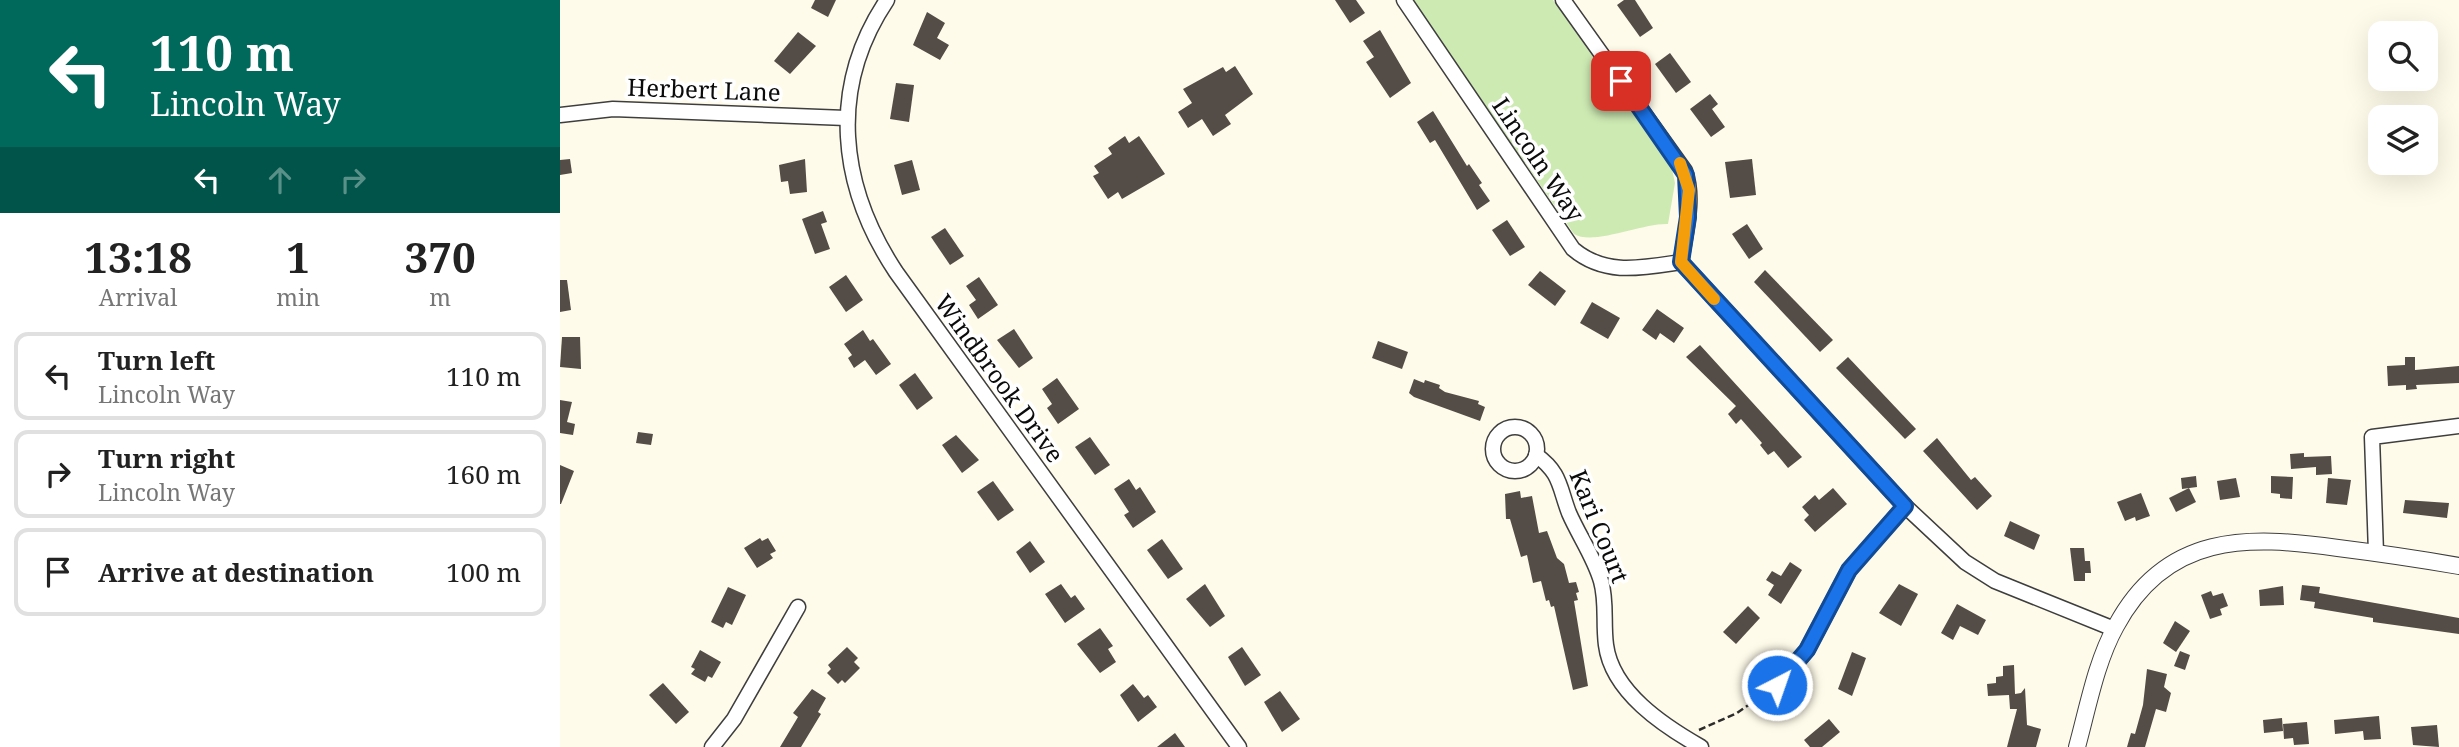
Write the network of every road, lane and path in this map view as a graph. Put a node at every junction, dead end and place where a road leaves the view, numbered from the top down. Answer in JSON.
{"nodes":[{"id":1,"x":887,"y":0,"type":"edge"},
{"id":2,"x":1404,"y":0,"type":"edge"},
{"id":3,"x":1563,"y":0,"type":"edge"},
{"id":4,"x":560,"y":115,"type":"edge"},
{"id":5,"x":846,"y":118,"type":"junction"},
{"id":6,"x":1681,"y":262,"type":"junction"},
{"id":7,"x":2459,"y":426,"type":"edge"},
{"id":8,"x":1536,"y":455,"type":"dead end"},
{"id":9,"x":1905,"y":506,"type":"junction"},
{"id":10,"x":2376,"y":553,"type":"junction"},
{"id":11,"x":2459,"y":566,"type":"edge"},
{"id":12,"x":798,"y":607,"type":"dead end"},
{"id":13,"x":2114,"y":629,"type":"junction"},
{"id":14,"x":1777,"y":685,"type":"joint"},
{"id":15,"x":1696,"y":744,"type":"edge"},
{"id":16,"x":712,"y":747,"type":"edge"},
{"id":17,"x":1239,"y":747,"type":"edge"},
{"id":18,"x":2077,"y":747,"type":"edge"}],
"edges":[{"from":1,"to":5,"type":"street","name":"Windbrook Drive"},
{"from":2,"to":6,"type":"street","name":"Lincoln Way"},
{"from":3,"to":6,"type":"street"},
{"from":4,"to":5,"type":"street","name":"Herbert Lane"},
{"from":5,"to":17,"type":"street","name":"Windbrook Drive"},
{"from":6,"to":9,"type":"street"},
{"from":7,"to":10,"type":"street"},
{"from":8,"to":15,"type":"street","name":"Kari Court"},
{"from":9,"to":13,"type":"street"},
{"from":9,"to":14,"type":"street"},
{"from":10,"to":11,"type":"street"},
{"from":10,"to":13,"type":"street"},
{"from":12,"to":16,"type":"street"},
{"from":13,"to":18,"type":"street"},
{"from":14,"to":15,"type":"path"}]}
